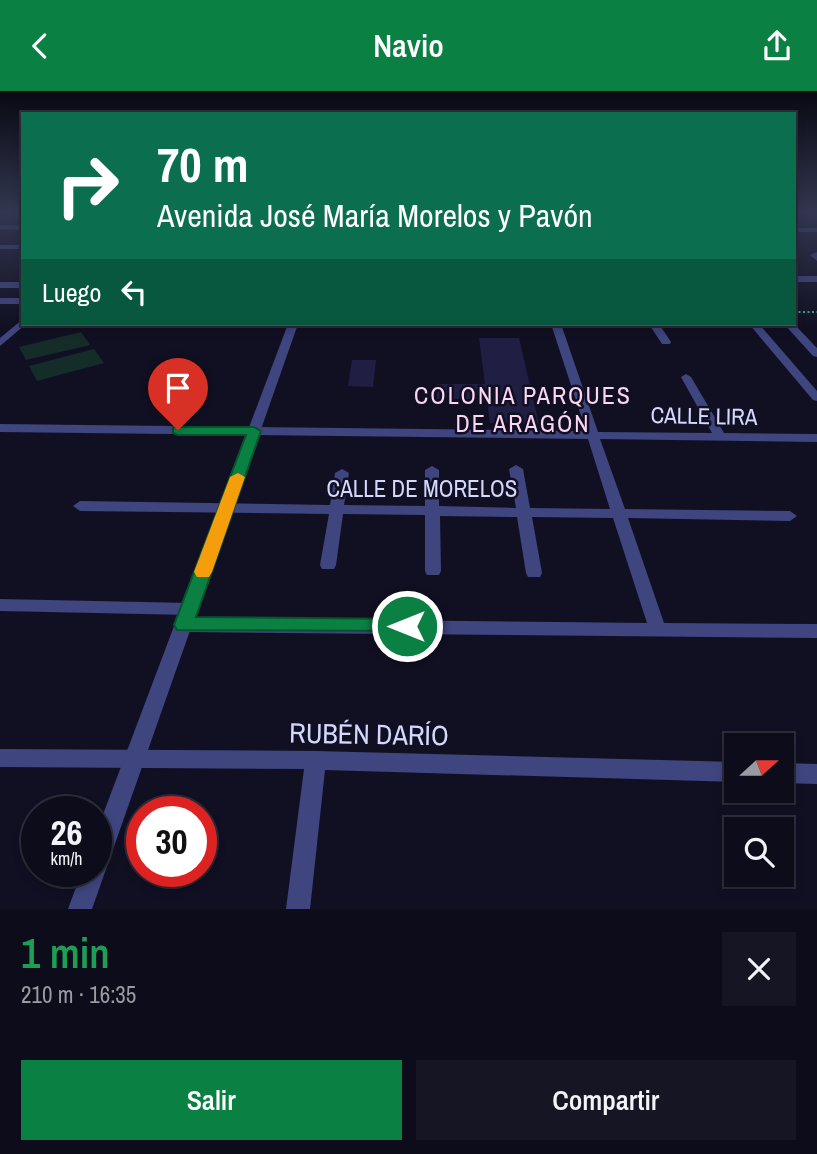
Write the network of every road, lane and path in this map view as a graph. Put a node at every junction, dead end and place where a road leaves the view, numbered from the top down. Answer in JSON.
{"nodes":[{"id":1,"x":21,"y":275,"type":"edge"},
{"id":2,"x":796,"y":279,"type":"edge"},
{"id":3,"x":817,"y":279,"type":"edge"},
{"id":4,"x":4,"y":285,"type":"edge"},
{"id":5,"x":21,"y":301,"type":"edge"},
{"id":6,"x":2,"y":303,"type":"edge"},
{"id":7,"x":796,"y":312,"type":"edge"},
{"id":8,"x":817,"y":312,"type":"edge"},
{"id":9,"x":21,"y":323,"type":"edge"},
{"id":10,"x":292,"y":326,"type":"edge"},
{"id":11,"x":557,"y":326,"type":"edge"},
{"id":12,"x":655,"y":326,"type":"edge"},
{"id":13,"x":756,"y":326,"type":"edge"},
{"id":14,"x":791,"y":326,"type":"edge"},
{"id":15,"x":666,"y":342,"type":"dead end"},
{"id":16,"x":0,"y":343,"type":"edge"},
{"id":17,"x":815,"y":350,"type":"edge"},
{"id":18,"x":686,"y":377,"type":"dead end"},
{"id":19,"x":817,"y":398,"type":"edge"},
{"id":20,"x":0,"y":428,"type":"edge"},
{"id":21,"x":254,"y":431,"type":"junction"},
{"id":22,"x":594,"y":435,"type":"junction"},
{"id":23,"x":720,"y":437,"type":"junction"},
{"id":24,"x":817,"y":438,"type":"edge"},
{"id":25,"x":432,"y":470,"type":"dead end"},
{"id":26,"x":516,"y":470,"type":"dead end"},
{"id":27,"x":342,"y":473,"type":"dead end"},
{"id":28,"x":80,"y":506,"type":"dead end"},
{"id":29,"x":226,"y":510,"type":"junction"},
{"id":30,"x":336,"y":511,"type":"junction"},
{"id":31,"x":433,"y":512,"type":"junction"},
{"id":32,"x":523,"y":512,"type":"junction"},
{"id":33,"x":618,"y":516,"type":"junction"},
{"id":34,"x":790,"y":516,"type":"dead end"},
{"id":35,"x":328,"y":565,"type":"dead end"},
{"id":36,"x":433,"y":571,"type":"dead end"},
{"id":37,"x":534,"y":573,"type":"dead end"},
{"id":38,"x":0,"y":605,"type":"edge"},
{"id":39,"x":187,"y":617,"type":"junction"},
{"id":40,"x":657,"y":628,"type":"junction"},
{"id":41,"x":817,"y":631,"type":"edge"},
{"id":42,"x":136,"y":757,"type":"junction"},
{"id":43,"x":0,"y":758,"type":"edge"},
{"id":44,"x":316,"y":760,"type":"junction"},
{"id":45,"x":724,"y":772,"type":"edge"},
{"id":46,"x":794,"y":773,"type":"edge"},
{"id":47,"x":817,"y":774,"type":"edge"},
{"id":48,"x":112,"y":821,"type":"edge"},
{"id":49,"x":88,"y":887,"type":"edge"},
{"id":50,"x":80,"y":909,"type":"edge"},
{"id":51,"x":298,"y":909,"type":"edge"}],
"edges":[{"from":1,"to":4,"type":"street"},
{"from":2,"to":3,"type":"street"},
{"from":5,"to":6,"type":"street"},
{"from":7,"to":8,"type":"path"},
{"from":9,"to":16,"type":"street"},
{"from":10,"to":21,"type":"street"},
{"from":11,"to":22,"type":"street"},
{"from":12,"to":15,"type":"street"},
{"from":13,"to":19,"type":"street"},
{"from":14,"to":17,"type":"street"},
{"from":18,"to":23,"type":"street"},
{"from":20,"to":21,"type":"street","name":"CALLE LIRA"},
{"from":21,"to":22,"type":"street","name":"CALLE LIRA"},
{"from":21,"to":29,"type":"street"},
{"from":22,"to":23,"type":"street","name":"CALLE LIRA"},
{"from":22,"to":33,"type":"street"},
{"from":23,"to":24,"type":"street","name":"CALLE LIRA"},
{"from":25,"to":31,"type":"street"},
{"from":26,"to":32,"type":"street"},
{"from":27,"to":30,"type":"street"},
{"from":28,"to":29,"type":"street","name":"CALLE DE MORELOS"},
{"from":29,"to":30,"type":"street","name":"CALLE DE MORELOS"},
{"from":29,"to":39,"type":"street"},
{"from":30,"to":31,"type":"street","name":"CALLE DE MORELOS"},
{"from":30,"to":35,"type":"street"},
{"from":31,"to":32,"type":"street","name":"CALLE DE MORELOS"},
{"from":31,"to":36,"type":"street"},
{"from":32,"to":33,"type":"street","name":"CALLE DE MORELOS"},
{"from":32,"to":37,"type":"street"},
{"from":33,"to":34,"type":"street","name":"CALLE DE MORELOS"},
{"from":33,"to":40,"type":"street"},
{"from":38,"to":39,"type":"street"},
{"from":39,"to":40,"type":"street"},
{"from":39,"to":42,"type":"street"},
{"from":40,"to":41,"type":"street"},
{"from":42,"to":43,"type":"street","name":"RUBÉN DARÍO"},
{"from":42,"to":44,"type":"street","name":"RUBÉN DARÍO"},
{"from":42,"to":48,"type":"street"},
{"from":44,"to":45,"type":"street","name":"RUBÉN DARÍO"},
{"from":44,"to":51,"type":"street"},
{"from":46,"to":47,"type":"street"},
{"from":49,"to":50,"type":"street"}]}
